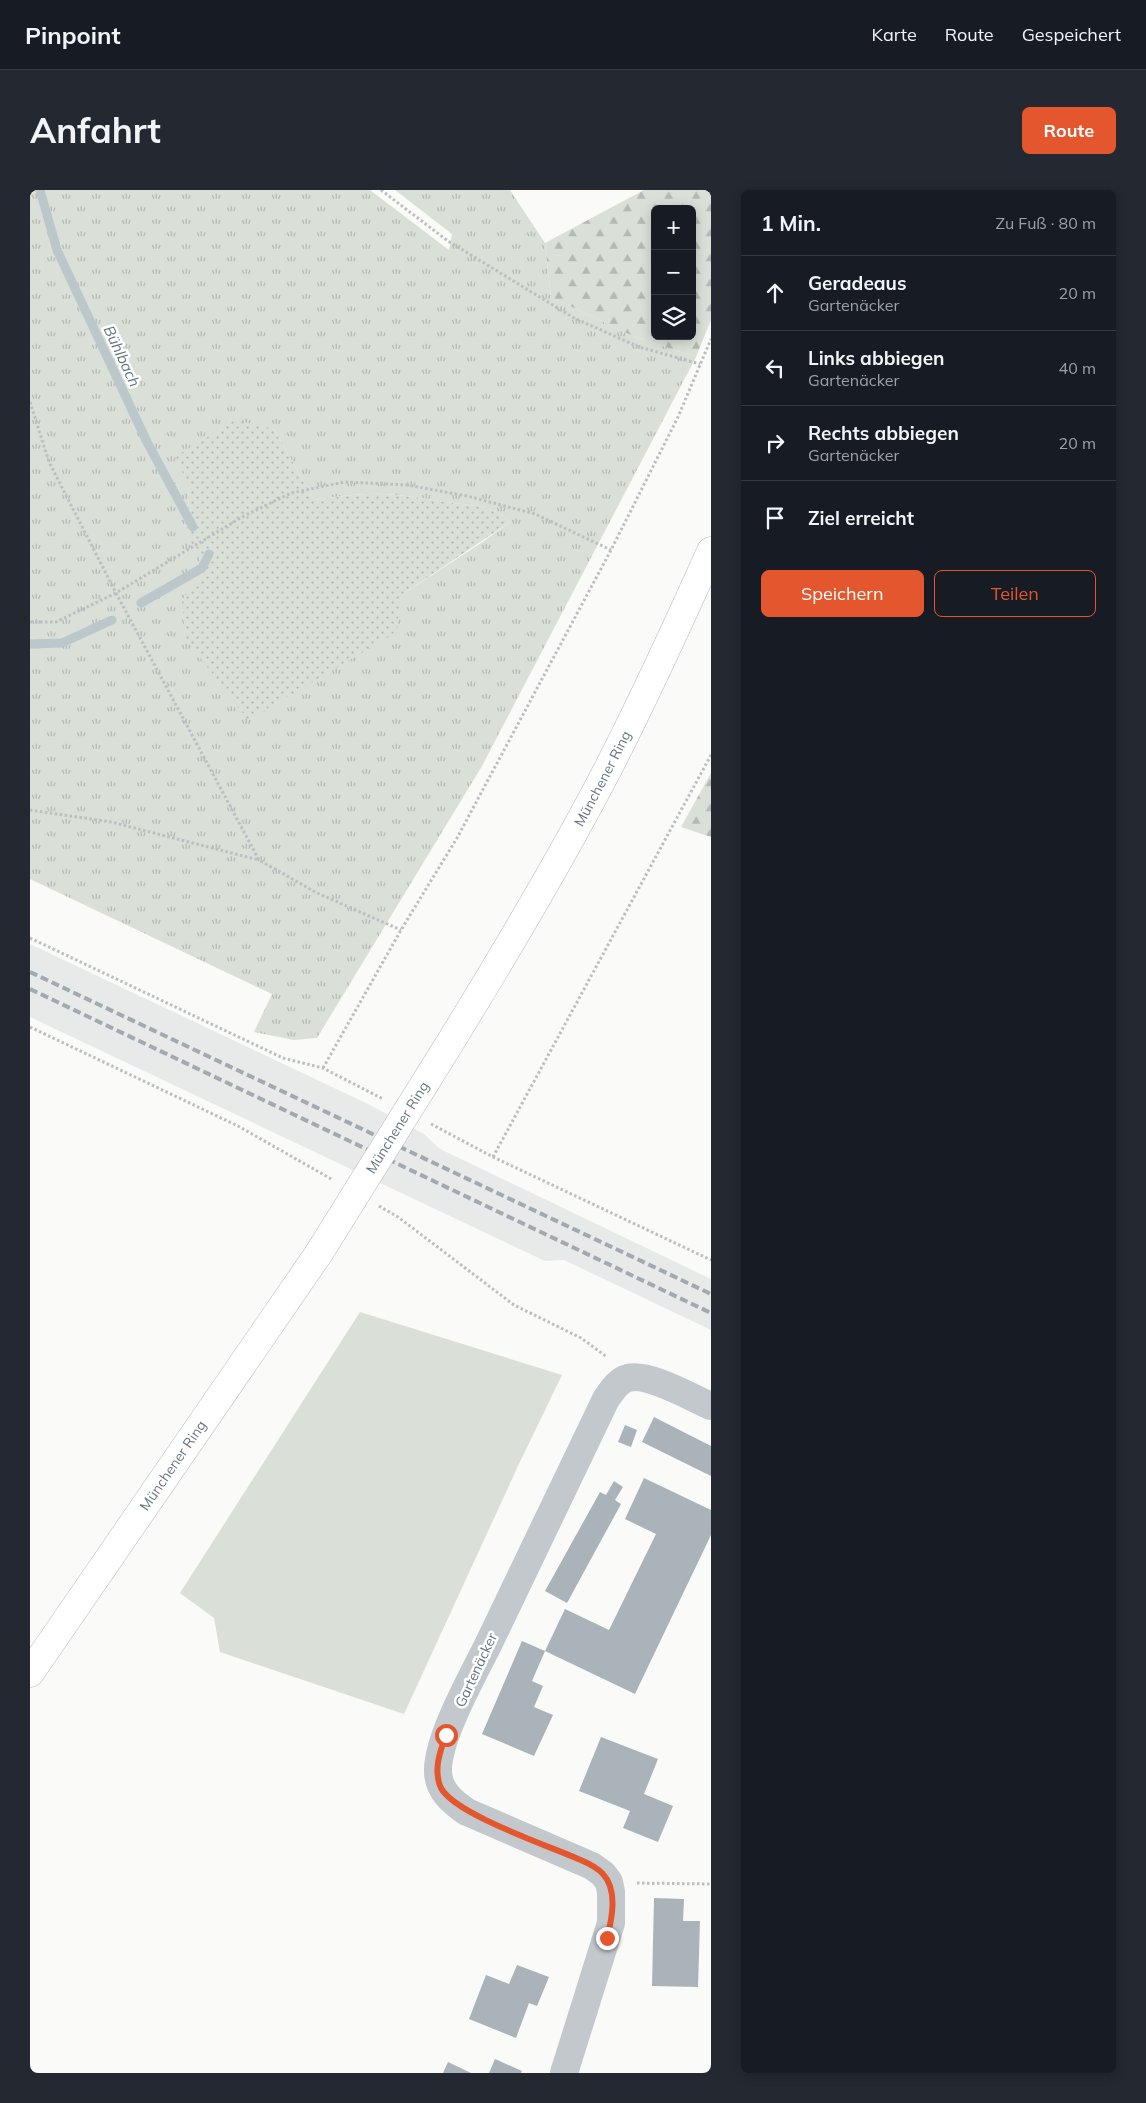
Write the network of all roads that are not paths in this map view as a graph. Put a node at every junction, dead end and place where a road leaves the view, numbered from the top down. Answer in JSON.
{"nodes":[{"id":1,"x":711,"y":551,"type":"edge"},
{"id":2,"x":711,"y":1406,"type":"edge"},
{"id":3,"x":30,"y":1673,"type":"edge"},
{"id":4,"x":564,"y":2073,"type":"edge"}],
"edges":[{"from":1,"to":3,"type":"main road","name":"Münchener Ring","bridge":true},
{"from":2,"to":4,"type":"street","name":"Gartenäcker"}]}
